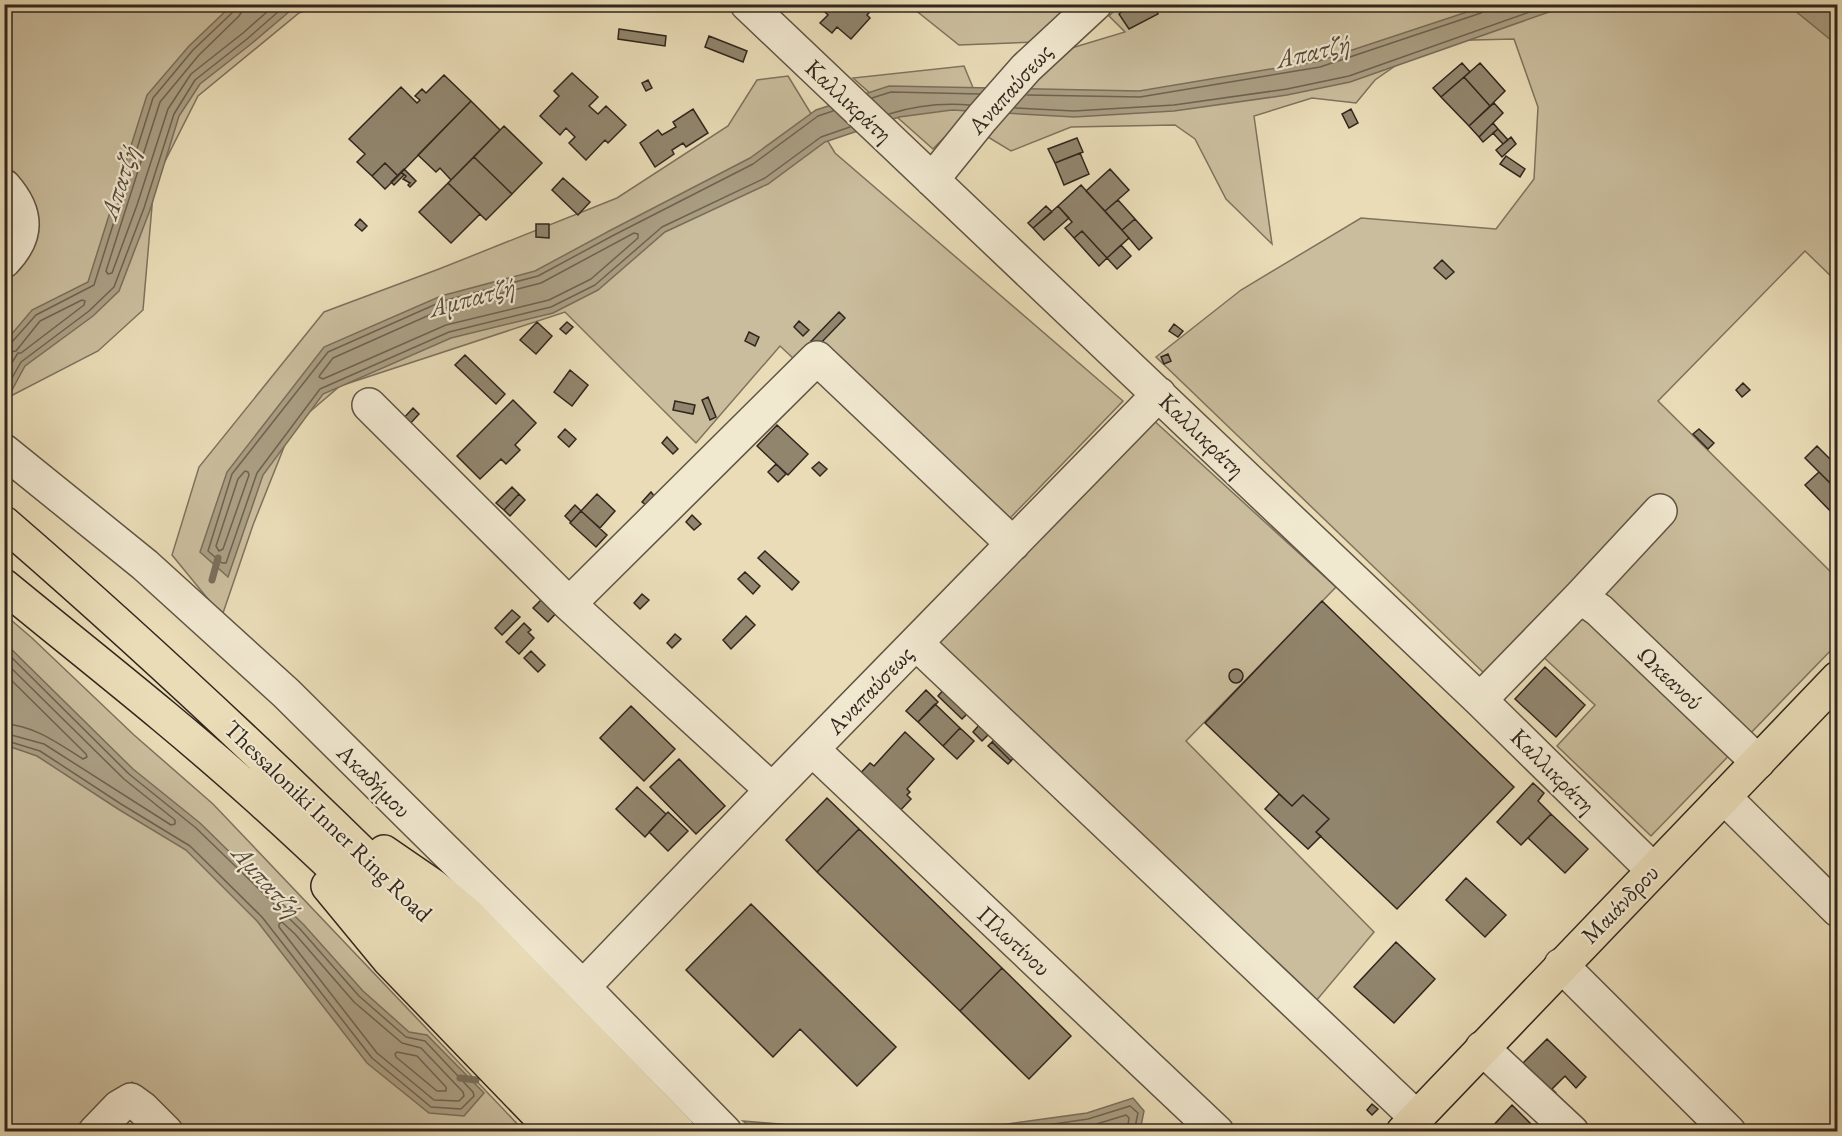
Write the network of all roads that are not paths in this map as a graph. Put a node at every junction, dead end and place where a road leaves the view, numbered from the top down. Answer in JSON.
{"nodes":[{"id":1,"x":747,"y":4,"type":"edge"},
{"id":2,"x":1095,"y":4,"type":"edge"},
{"id":3,"x":932,"y":180,"type":"junction"},
{"id":4,"x":4,"y":186,"type":"edge"},
{"id":5,"x":4,"y":261,"type":"edge"},
{"id":6,"x":1159,"y":394,"type":"junction"},
{"id":7,"x":369,"y":405,"type":"dead end"},
{"id":8,"x":4,"y":451,"type":"edge"},
{"id":9,"x":1660,"y":511,"type":"dead end"},
{"id":10,"x":4,"y":523,"type":"edge"},
{"id":11,"x":1013,"y":544,"type":"junction"},
{"id":12,"x":4,"y":586,"type":"edge"},
{"id":13,"x":1580,"y":597,"type":"junction"},
{"id":14,"x":569,"y":604,"type":"junction"},
{"id":15,"x":916,"y":643,"type":"junction"},
{"id":16,"x":1838,"y":678,"type":"edge"},
{"id":17,"x":1480,"y":700,"type":"junction"},
{"id":18,"x":812,"y":749,"type":"junction"},
{"id":19,"x":1758,"y":762,"type":"junction"},
{"id":20,"x":772,"y":790,"type":"junction"},
{"id":21,"x":254,"y":794,"type":"junction"},
{"id":22,"x":1724,"y":797,"type":"junction"},
{"id":23,"x":310,"y":802,"type":"junction"},
{"id":24,"x":1653,"y":870,"type":"junction"},
{"id":25,"x":1838,"y":910,"type":"edge"},
{"id":26,"x":1561,"y":964,"type":"junction"},
{"id":27,"x":583,"y":987,"type":"junction"},
{"id":28,"x":1482,"y":1048,"type":"junction"},
{"id":29,"x":1410,"y":1125,"type":"edge"},
{"id":30,"x":95,"y":1131,"type":"edge"},
{"id":31,"x":166,"y":1131,"type":"edge"},
{"id":32,"x":555,"y":1131,"type":"edge"},
{"id":33,"x":597,"y":1131,"type":"edge"},
{"id":34,"x":638,"y":1131,"type":"edge"},
{"id":35,"x":679,"y":1131,"type":"edge"},
{"id":36,"x":725,"y":1131,"type":"edge"},
{"id":37,"x":1217,"y":1131,"type":"edge"},
{"id":38,"x":1572,"y":1131,"type":"edge"},
{"id":39,"x":1729,"y":1131,"type":"edge"}],
"edges":[{"from":1,"to":3,"type":"street","name":"Καλλικράτη"},
{"from":2,"to":3,"type":"street","name":"Αναπαύσεως"},
{"from":3,"to":6,"type":"street","name":"Καλλικράτη"},
{"from":4,"to":5,"type":"street"},
{"from":6,"to":11,"type":"street","name":"Αναπαύσεως"},
{"from":6,"to":17,"type":"street","name":"Καλλικράτη"},
{"from":7,"to":14,"type":"street"},
{"from":8,"to":27,"type":"street","name":"Ακαδήμου"},
{"from":9,"to":13,"type":"street"},
{"from":10,"to":23,"type":"main road","name":"Thessaloniki Inner Ring Road"},
{"from":11,"to":14,"type":"street"},
{"from":11,"to":15,"type":"street","name":"Αναπαύσεως"},
{"from":12,"to":21,"type":"main road","name":"Thessaloniki Inner Ring Road"},
{"from":13,"to":17,"type":"street"},
{"from":13,"to":19,"type":"street","name":"Ωκεανού"},
{"from":14,"to":20,"type":"street"},
{"from":15,"to":18,"type":"street","name":"Αναπαύσεως"},
{"from":15,"to":29,"type":"street"},
{"from":16,"to":19,"type":"main road","name":"Μαιάνδρου"},
{"from":17,"to":24,"type":"street","name":"Καλλικράτη"},
{"from":18,"to":20,"type":"street","name":"Αναπαύσεως"},
{"from":18,"to":37,"type":"street","name":"Πλωτίνου"},
{"from":19,"to":22,"type":"main road","name":"Μαιάνδρου"},
{"from":20,"to":27,"type":"street","name":"Αναπαύσεως"},
{"from":21,"to":32,"type":"main road"},
{"from":21,"to":33,"type":"main road","name":"Thessaloniki Inner Ring Road"},
{"from":22,"to":24,"type":"main road","name":"Μαιάνδρου"},
{"from":22,"to":25,"type":"street"},
{"from":23,"to":34,"type":"main road","name":"Thessaloniki Inner Ring Road"},
{"from":23,"to":35,"type":"main road"},
{"from":24,"to":26,"type":"main road","name":"Μαιάνδρου"},
{"from":26,"to":28,"type":"main road","name":"Μαιάνδρου"},
{"from":26,"to":39,"type":"street"},
{"from":27,"to":36,"type":"street","name":"Ακαδήμου"},
{"from":28,"to":29,"type":"main road","name":"Μαιάνδρου"},
{"from":28,"to":38,"type":"street"},
{"from":30,"to":31,"type":"street"}]}
